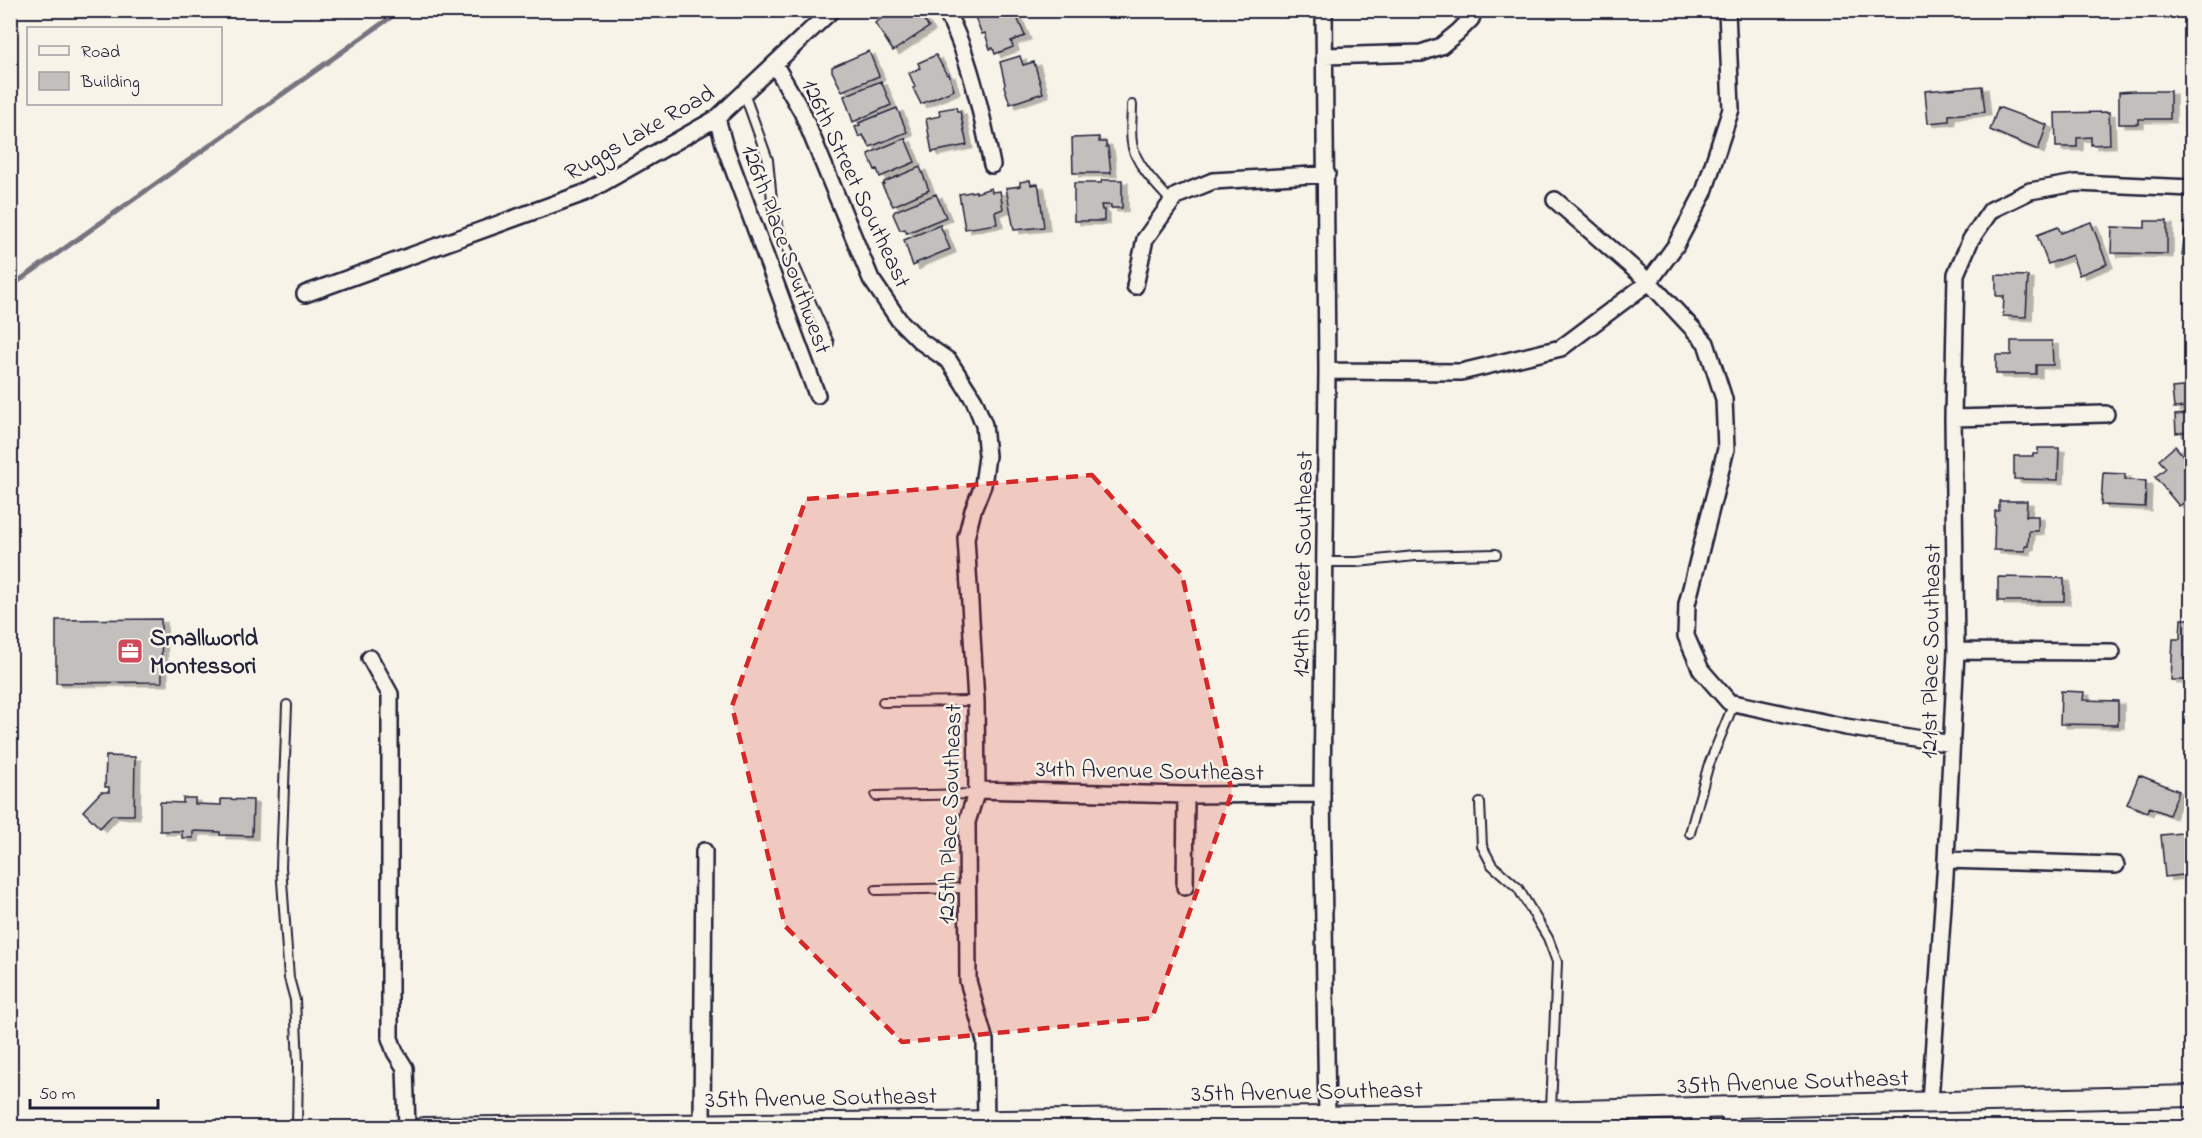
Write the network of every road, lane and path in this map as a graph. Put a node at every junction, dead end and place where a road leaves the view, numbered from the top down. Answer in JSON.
{"nodes":[{"id":1,"x":832,"y":10,"type":"edge"},
{"id":2,"x":945,"y":10,"type":"edge"},
{"id":3,"x":1324,"y":10,"type":"edge"},
{"id":4,"x":1474,"y":10,"type":"edge"},
{"id":5,"x":1726,"y":10,"type":"edge"},
{"id":6,"x":1325,"y":56,"type":"junction"},
{"id":7,"x":775,"y":64,"type":"junction"},
{"id":8,"x":744,"y":93,"type":"junction"},
{"id":9,"x":1131,"y":105,"type":"dead end"},
{"id":10,"x":717,"y":118,"type":"junction"},
{"id":11,"x":992,"y":165,"type":"dead end"},
{"id":12,"x":1327,"y":174,"type":"junction"},
{"id":13,"x":2192,"y":188,"type":"edge"},
{"id":14,"x":1554,"y":200,"type":"dead end"},
{"id":15,"x":1172,"y":202,"type":"junction"},
{"id":16,"x":1649,"y":282,"type":"junction"},
{"id":17,"x":1135,"y":286,"type":"dead end"},
{"id":18,"x":305,"y":294,"type":"dead end"},
{"id":19,"x":830,"y":343,"type":"dead end"},
{"id":20,"x":1327,"y":371,"type":"junction"},
{"id":21,"x":817,"y":395,"type":"dead end"},
{"id":22,"x":2106,"y":414,"type":"dead end"},
{"id":23,"x":1953,"y":418,"type":"junction"},
{"id":24,"x":1496,"y":554,"type":"dead end"},
{"id":25,"x":1325,"y":561,"type":"junction"},
{"id":26,"x":971,"y":608,"type":"joint"},
{"id":27,"x":1956,"y":651,"type":"junction"},
{"id":28,"x":2112,"y":652,"type":"dead end"},
{"id":29,"x":370,"y":658,"type":"dead end"},
{"id":30,"x":976,"y":701,"type":"junction"},
{"id":31,"x":883,"y":702,"type":"dead end"},
{"id":32,"x":1731,"y":703,"type":"junction"},
{"id":33,"x":286,"y":705,"type":"dead end"},
{"id":34,"x":1952,"y":744,"type":"junction"},
{"id":35,"x":976,"y":792,"type":"junction"},
{"id":36,"x":1322,"y":794,"type":"junction"},
{"id":37,"x":1186,"y":795,"type":"junction"},
{"id":38,"x":876,"y":796,"type":"dead end"},
{"id":39,"x":1480,"y":803,"type":"dead end"},
{"id":40,"x":1690,"y":833,"type":"dead end"},
{"id":41,"x":704,"y":851,"type":"dead end"},
{"id":42,"x":1946,"y":860,"type":"junction"},
{"id":43,"x":2116,"y":865,"type":"dead end"},
{"id":44,"x":1185,"y":887,"type":"dead end"},
{"id":45,"x":967,"y":888,"type":"junction"},
{"id":46,"x":876,"y":890,"type":"dead end"},
{"id":47,"x":2192,"y":1096,"type":"edge"},
{"id":48,"x":1930,"y":1102,"type":"junction"},
{"id":49,"x":1551,"y":1112,"type":"junction"},
{"id":50,"x":1327,"y":1117,"type":"junction"},
{"id":51,"x":1700,"y":1118,"type":"edge"},
{"id":52,"x":1730,"y":1118,"type":"edge"},
{"id":53,"x":1433,"y":1121,"type":"edge"},
{"id":54,"x":702,"y":1124,"type":"junction"},
{"id":55,"x":986,"y":1124,"type":"edge"},
{"id":56,"x":297,"y":1128,"type":"edge"},
{"id":57,"x":407,"y":1128,"type":"edge"},
{"id":58,"x":424,"y":1128,"type":"edge"}],
"edges":[{"from":1,"to":7,"type":"street","name":"Ruggs Lake Road"},
{"from":2,"to":11,"type":"street"},
{"from":3,"to":6,"type":"street","name":"124th Street Southeast"},
{"from":4,"to":6,"type":"street"},
{"from":5,"to":16,"type":"street"},
{"from":6,"to":12,"type":"street","name":"124th Street Southeast"},
{"from":7,"to":8,"type":"street","name":"Ruggs Lake Road"},
{"from":7,"to":26,"type":"street","name":"126th Street Southeast"},
{"from":8,"to":10,"type":"street","name":"Ruggs Lake Road"},
{"from":8,"to":19,"type":"lane"},
{"from":9,"to":15,"type":"lane"},
{"from":10,"to":18,"type":"street","name":"Ruggs Lake Road"},
{"from":10,"to":21,"type":"street","name":"126th Place Southwest"},
{"from":12,"to":15,"type":"street"},
{"from":12,"to":20,"type":"street","name":"124th Street Southeast"},
{"from":13,"to":23,"type":"street","name":"121st Place Southeast"},
{"from":14,"to":16,"type":"street"},
{"from":15,"to":17,"type":"street"},
{"from":16,"to":20,"type":"street"},
{"from":16,"to":32,"type":"street"},
{"from":20,"to":25,"type":"street","name":"124th Street Southeast"},
{"from":22,"to":23,"type":"street"},
{"from":23,"to":27,"type":"street","name":"121st Place Southeast"},
{"from":24,"to":25,"type":"lane"},
{"from":25,"to":36,"type":"street","name":"124th Street Southeast"},
{"from":26,"to":30,"type":"street","name":"125th Place Southeast"},
{"from":27,"to":28,"type":"street"},
{"from":27,"to":34,"type":"street","name":"121st Place Southeast"},
{"from":29,"to":57,"type":"street"},
{"from":30,"to":31,"type":"lane"},
{"from":30,"to":35,"type":"street","name":"125th Place Southeast"},
{"from":32,"to":34,"type":"street"},
{"from":32,"to":40,"type":"lane"},
{"from":33,"to":56,"type":"lane"},
{"from":34,"to":42,"type":"street","name":"121st Place Southeast"},
{"from":35,"to":37,"type":"street","name":"34th Avenue Southeast"},
{"from":35,"to":38,"type":"lane"},
{"from":35,"to":45,"type":"street","name":"125th Place Southeast"},
{"from":36,"to":37,"type":"street","name":"34th Avenue Southeast"},
{"from":36,"to":50,"type":"street","name":"124th Street Southeast"},
{"from":37,"to":44,"type":"street"},
{"from":39,"to":49,"type":"lane"},
{"from":41,"to":54,"type":"street"},
{"from":42,"to":43,"type":"street"},
{"from":42,"to":48,"type":"street","name":"121st Place Southeast"},
{"from":45,"to":46,"type":"lane"},
{"from":45,"to":55,"type":"street","name":"125th Place Southeast"},
{"from":47,"to":48,"type":"street","name":"35th Avenue Southeast"},
{"from":48,"to":52,"type":"street","name":"35th Avenue Southeast"},
{"from":49,"to":51,"type":"street","name":"35th Avenue Southeast"},
{"from":49,"to":53,"type":"street","name":"35th Avenue Southeast"},
{"from":50,"to":53,"type":"street","name":"35th Avenue Southeast"},
{"from":50,"to":55,"type":"street","name":"35th Avenue Southeast"},
{"from":51,"to":52,"type":"street","name":"35th Avenue Southeast"},
{"from":54,"to":55,"type":"street","name":"35th Avenue Southeast"},
{"from":54,"to":58,"type":"street","name":"35th Avenue Southeast"}]}
